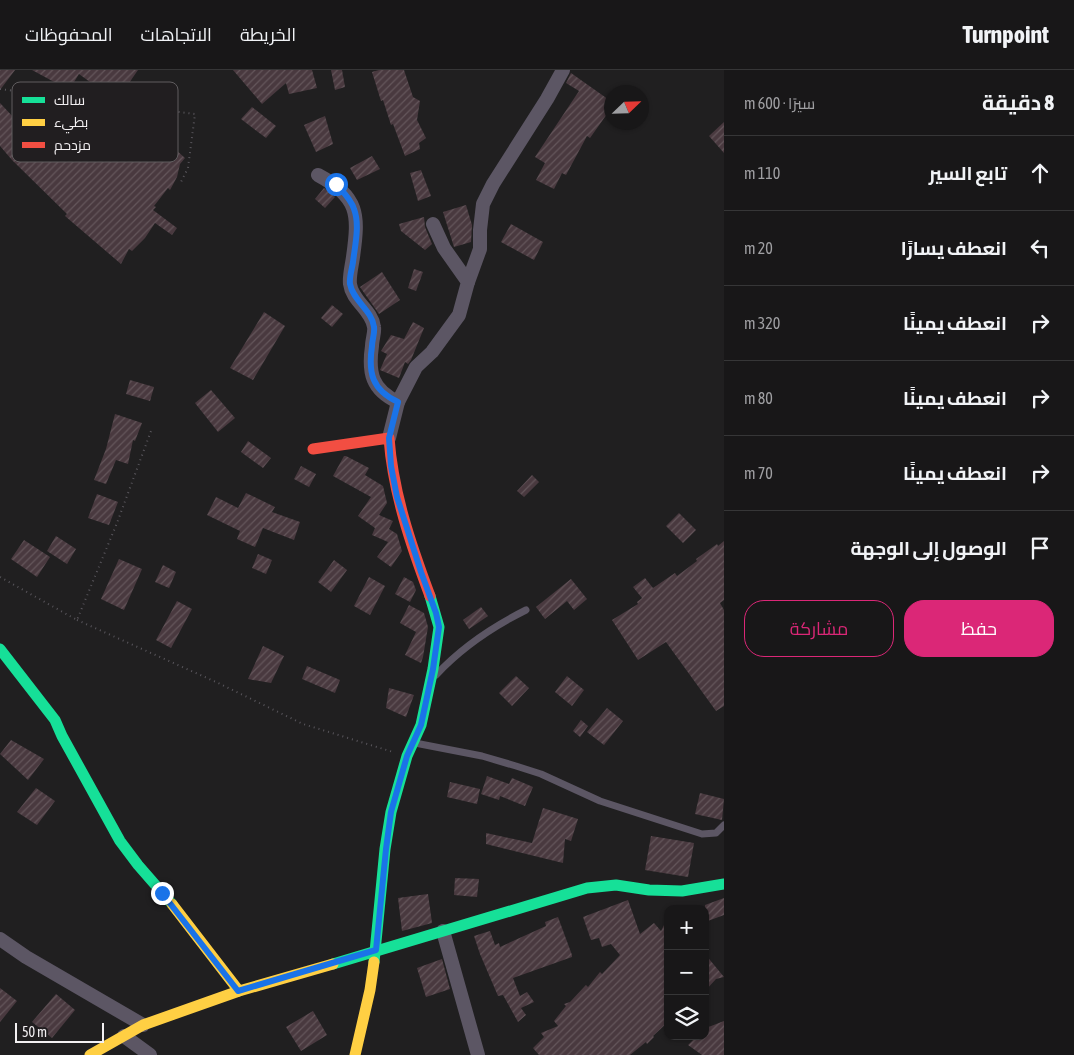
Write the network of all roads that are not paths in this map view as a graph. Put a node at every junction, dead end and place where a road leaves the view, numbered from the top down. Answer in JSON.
{"nodes":[{"id":1,"x":564,"y":70,"type":"edge"},
{"id":2,"x":318,"y":175,"type":"dead end"},
{"id":3,"x":432,"y":224,"type":"dead end"},
{"id":4,"x":468,"y":282,"type":"junction"},
{"id":5,"x":398,"y":402,"type":"junction"},
{"id":6,"x":389,"y":438,"type":"junction"},
{"id":7,"x":313,"y":449,"type":"dead end"},
{"id":8,"x":526,"y":610,"type":"dead end"},
{"id":9,"x":0,"y":648,"type":"edge"},
{"id":10,"x":430,"y":682,"type":"junction"},
{"id":11,"x":414,"y":743,"type":"junction"},
{"id":12,"x":724,"y":825,"type":"edge"},
{"id":13,"x":724,"y":884,"type":"edge"},
{"id":14,"x":443,"y":932,"type":"junction"},
{"id":15,"x":0,"y":939,"type":"edge"},
{"id":16,"x":376,"y":950,"type":"junction"},
{"id":17,"x":238,"y":991,"type":"junction"},
{"id":18,"x":143,"y":1025,"type":"junction"},
{"id":19,"x":124,"y":1036,"type":"junction"},
{"id":20,"x":90,"y":1055,"type":"edge"},
{"id":21,"x":150,"y":1055,"type":"edge"},
{"id":22,"x":355,"y":1055,"type":"edge"},
{"id":23,"x":478,"y":1055,"type":"edge"}],
"edges":[{"from":1,"to":4,"type":"street"},
{"from":2,"to":5,"type":"street"},
{"from":3,"to":4,"type":"street"},
{"from":4,"to":5,"type":"street"},
{"from":5,"to":6,"type":"street"},
{"from":6,"to":7,"type":"street"},
{"from":6,"to":10,"type":"street"},
{"from":8,"to":10,"type":"lane"},
{"from":9,"to":17,"type":"street"},
{"from":10,"to":11,"type":"street"},
{"from":11,"to":12,"type":"lane"},
{"from":11,"to":16,"type":"street"},
{"from":13,"to":14,"type":"street"},
{"from":14,"to":16,"type":"street"},
{"from":14,"to":23,"type":"street"},
{"from":15,"to":18,"type":"street"},
{"from":16,"to":17,"type":"street"},
{"from":16,"to":22,"type":"street"},
{"from":17,"to":18,"type":"street"},
{"from":18,"to":19,"type":"street"},
{"from":19,"to":20,"type":"street"},
{"from":19,"to":21,"type":"street"}]}
